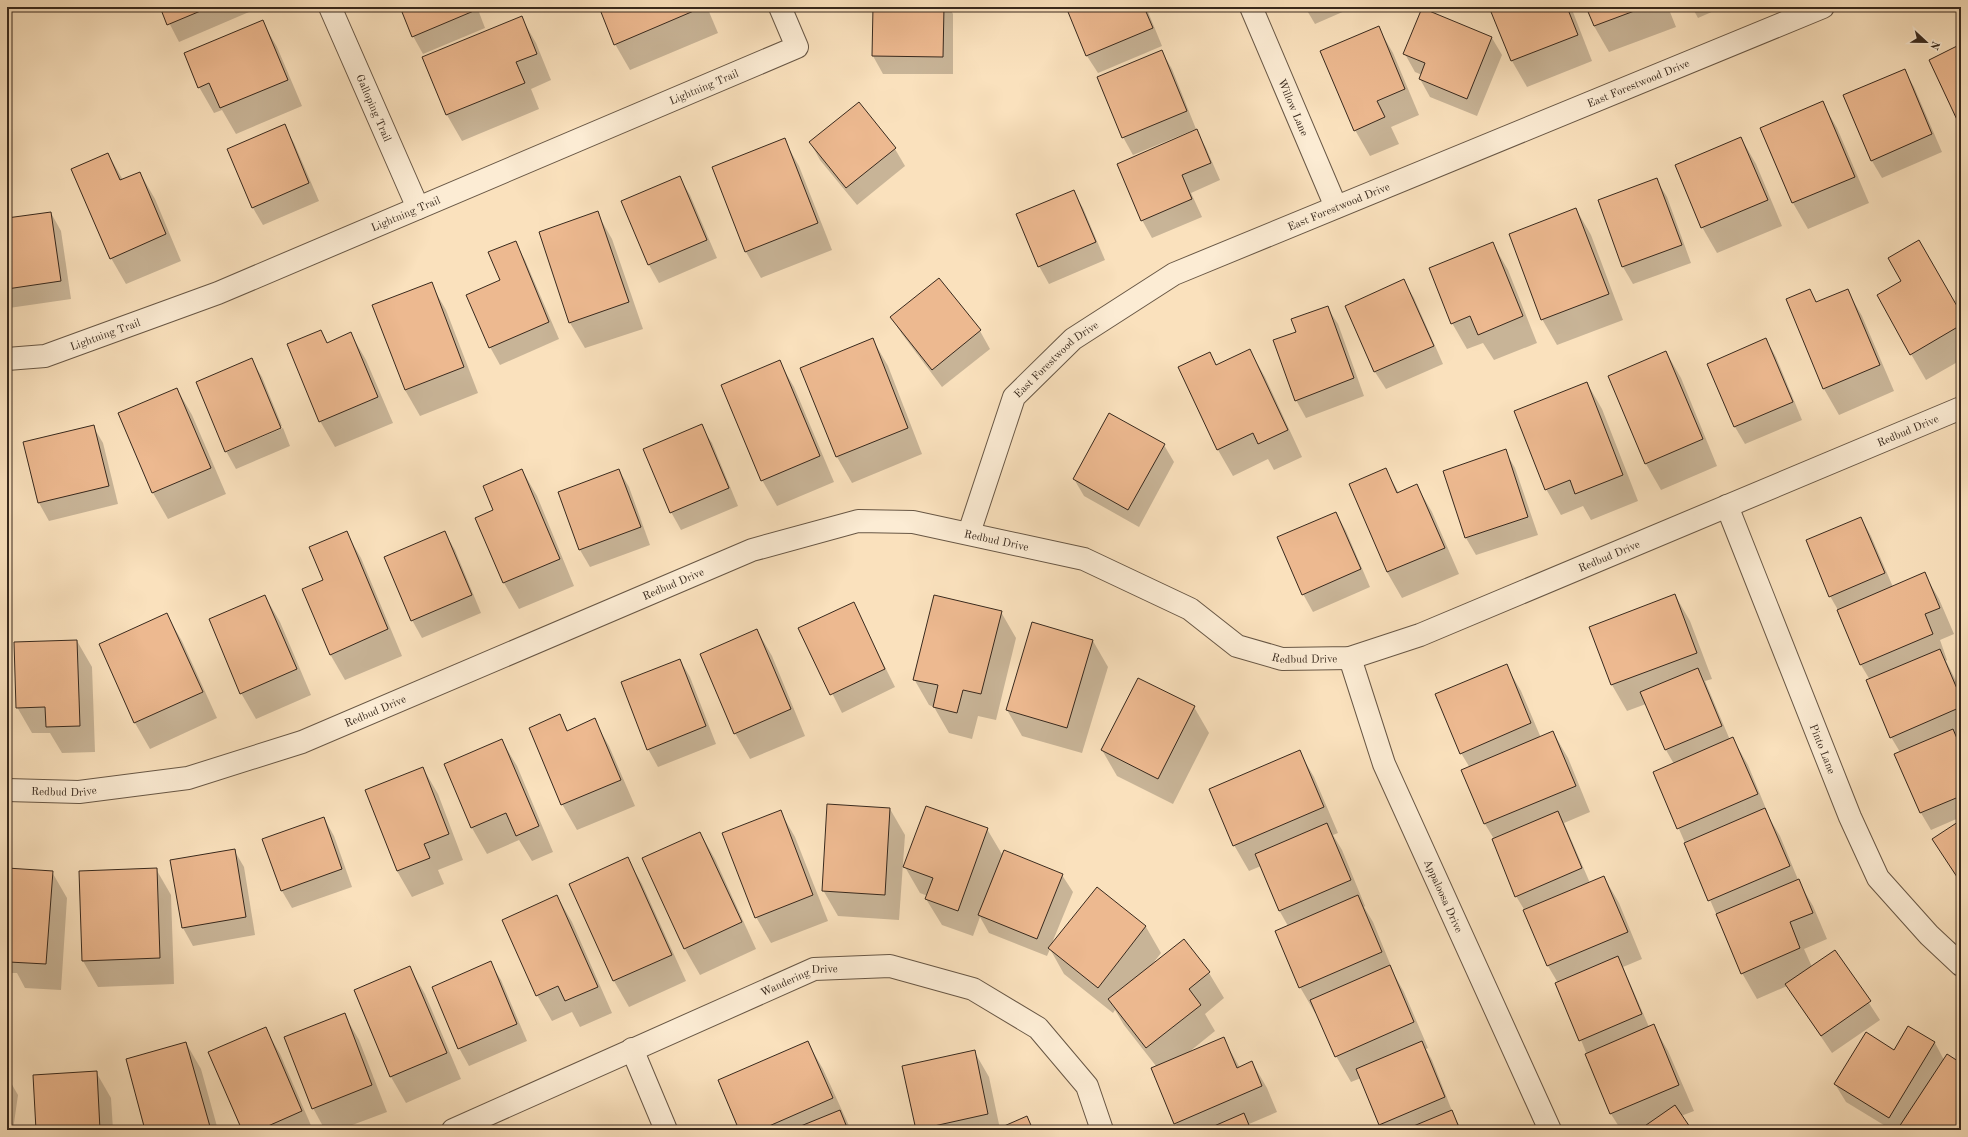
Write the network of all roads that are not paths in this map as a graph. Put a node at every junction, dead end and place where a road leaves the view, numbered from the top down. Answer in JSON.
{"nodes":[{"id":1,"x":330,"y":7,"type":"edge"},
{"id":2,"x":780,"y":7,"type":"edge"},
{"id":3,"x":1251,"y":7,"type":"edge"},
{"id":4,"x":1822,"y":7,"type":"edge"},
{"id":5,"x":1336,"y":207,"type":"junction"},
{"id":6,"x":418,"y":208,"type":"junction"},
{"id":7,"x":7,"y":359,"type":"edge"},
{"id":8,"x":1961,"y":408,"type":"edge"},
{"id":9,"x":1727,"y":506,"type":"junction"},
{"id":10,"x":969,"y":534,"type":"junction"},
{"id":11,"x":1350,"y":658,"type":"junction"},
{"id":12,"x":7,"y":790,"type":"edge"},
{"id":13,"x":1961,"y":965,"type":"edge"},
{"id":14,"x":632,"y":1049,"type":"junction"},
{"id":15,"x":453,"y":1130,"type":"edge"},
{"id":16,"x":666,"y":1130,"type":"edge"},
{"id":17,"x":1102,"y":1130,"type":"edge"},
{"id":18,"x":1550,"y":1130,"type":"edge"}],
"edges":[{"from":1,"to":6,"type":"street","name":"Galloping Trail"},
{"from":2,"to":6,"type":"street","name":"Lightning Trail"},
{"from":3,"to":5,"type":"street","name":"Willow Lane"},
{"from":4,"to":5,"type":"street","name":"East Forestwood Drive"},
{"from":5,"to":10,"type":"street","name":"East Forestwood Drive"},
{"from":6,"to":7,"type":"street","name":"Lightning Trail"},
{"from":8,"to":9,"type":"street","name":"Redbud Drive"},
{"from":9,"to":11,"type":"street","name":"Redbud Drive"},
{"from":9,"to":13,"type":"street","name":"Pinto Lane"},
{"from":10,"to":11,"type":"street","name":"Redbud Drive"},
{"from":10,"to":12,"type":"street","name":"Redbud Drive"},
{"from":11,"to":18,"type":"street","name":"Appaloosa Drive"},
{"from":14,"to":15,"type":"street","name":"Wandering Drive"},
{"from":14,"to":16,"type":"street"},
{"from":14,"to":17,"type":"street","name":"Wandering Drive"}]}
